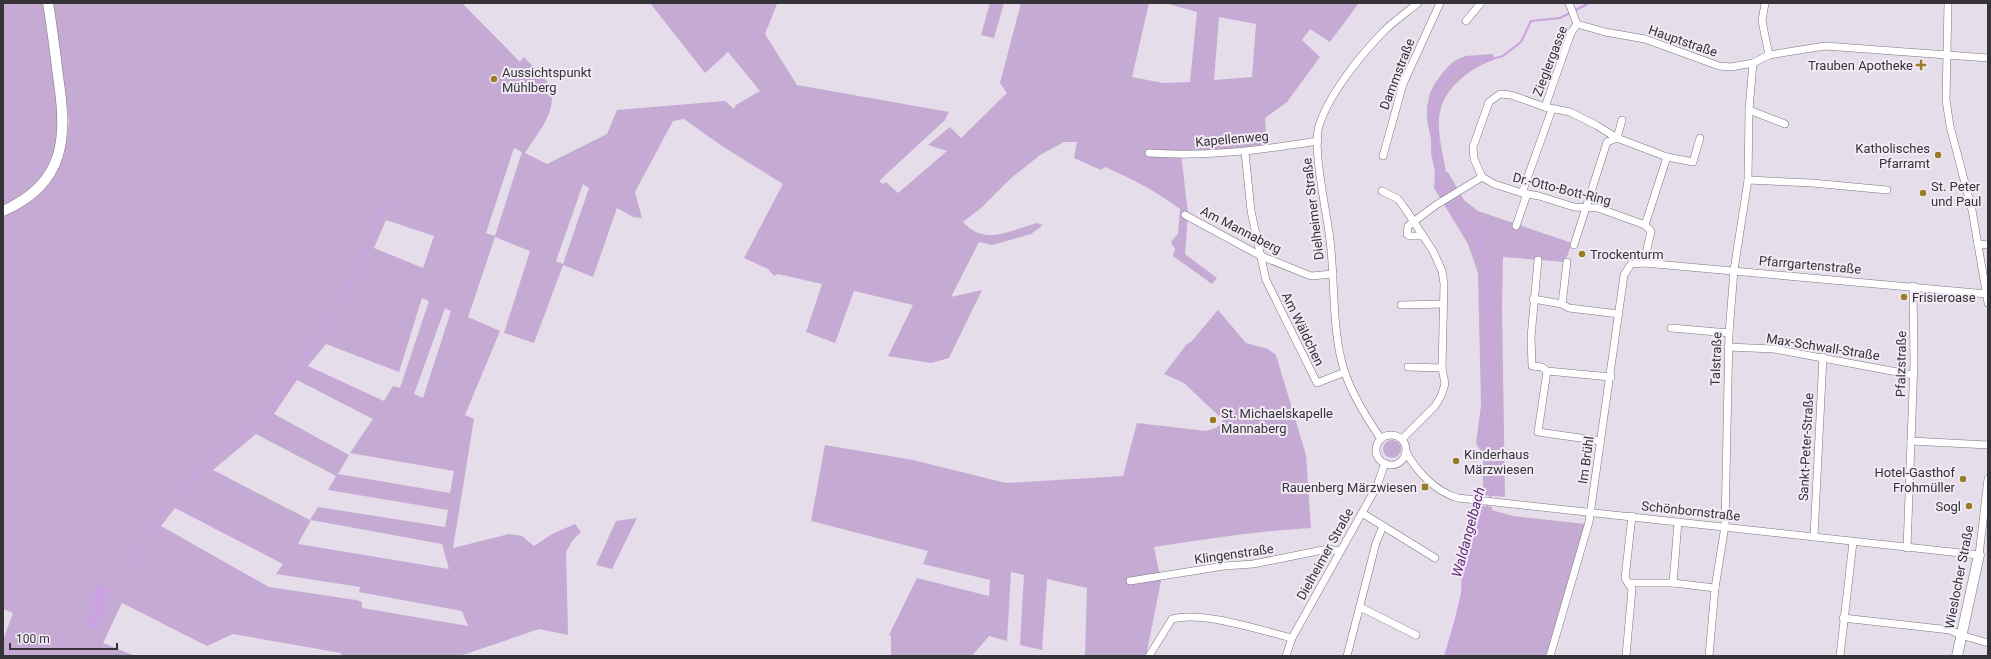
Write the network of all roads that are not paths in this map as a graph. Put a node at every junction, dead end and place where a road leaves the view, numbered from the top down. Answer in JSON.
{"nodes":[{"id":1,"x":48,"y":3,"type":"edge"},
{"id":2,"x":1418,"y":3,"type":"edge"},
{"id":3,"x":1440,"y":3,"type":"edge"},
{"id":4,"x":1481,"y":3,"type":"edge"},
{"id":5,"x":1765,"y":3,"type":"edge"},
{"id":6,"x":1948,"y":3,"type":"edge"},
{"id":7,"x":1570,"y":4,"type":"edge"},
{"id":8,"x":1466,"y":21,"type":"dead end"},
{"id":9,"x":1576,"y":22,"type":"junction"},
{"id":10,"x":1946,"y":54,"type":"junction"},
{"id":11,"x":1770,"y":55,"type":"junction"},
{"id":12,"x":1988,"y":58,"type":"edge"},
{"id":13,"x":1753,"y":63,"type":"junction"},
{"id":14,"x":1544,"y":107,"type":"junction"},
{"id":15,"x":1552,"y":109,"type":"junction"},
{"id":16,"x":1749,"y":110,"type":"junction"},
{"id":17,"x":1622,"y":120,"type":"dead end"},
{"id":18,"x":1785,"y":124,"type":"dead end"},
{"id":19,"x":1616,"y":138,"type":"junction"},
{"id":20,"x":1700,"y":138,"type":"dead end"},
{"id":21,"x":1318,"y":141,"type":"junction"},
{"id":22,"x":1245,"y":152,"type":"junction"},
{"id":23,"x":1149,"y":153,"type":"dead end"},
{"id":24,"x":1383,"y":156,"type":"dead end"},
{"id":25,"x":1668,"y":157,"type":"junction"},
{"id":26,"x":1482,"y":177,"type":"junction"},
{"id":27,"x":1748,"y":180,"type":"junction"},
{"id":28,"x":1887,"y":190,"type":"dead end"},
{"id":29,"x":1382,"y":191,"type":"dead end"},
{"id":30,"x":1525,"y":193,"type":"junction"},
{"id":31,"x":1586,"y":208,"type":"junction"},
{"id":32,"x":3,"y":211,"type":"edge"},
{"id":33,"x":1185,"y":215,"type":"dead end"},
{"id":34,"x":1413,"y":220,"type":"junction"},
{"id":35,"x":1645,"y":225,"type":"junction"},
{"id":36,"x":1516,"y":226,"type":"dead end"},
{"id":37,"x":1423,"y":236,"type":"junction"},
{"id":38,"x":1978,"y":244,"type":"junction"},
{"id":39,"x":1574,"y":245,"type":"dead end"},
{"id":40,"x":1988,"y":245,"type":"edge"},
{"id":41,"x":1261,"y":256,"type":"junction"},
{"id":42,"x":1538,"y":260,"type":"dead end"},
{"id":43,"x":1567,"y":262,"type":"dead end"},
{"id":44,"x":1644,"y":263,"type":"junction"},
{"id":45,"x":1631,"y":264,"type":"joint"},
{"id":46,"x":1734,"y":270,"type":"junction"},
{"id":47,"x":1333,"y":274,"type":"junction"},
{"id":48,"x":1913,"y":286,"type":"junction"},
{"id":49,"x":1987,"y":294,"type":"junction"},
{"id":50,"x":1533,"y":299,"type":"junction"},
{"id":51,"x":1988,"y":303,"type":"edge"},
{"id":52,"x":1444,"y":304,"type":"junction"},
{"id":53,"x":1562,"y":304,"type":"junction"},
{"id":54,"x":1401,"y":305,"type":"dead end"},
{"id":55,"x":1619,"y":314,"type":"junction"},
{"id":56,"x":1670,"y":328,"type":"dead end"},
{"id":57,"x":1729,"y":333,"type":"junction"},
{"id":58,"x":1728,"y":347,"type":"junction"},
{"id":59,"x":1823,"y":357,"type":"junction"},
{"id":60,"x":1408,"y":367,"type":"dead end"},
{"id":61,"x":1442,"y":368,"type":"junction"},
{"id":62,"x":1547,"y":370,"type":"junction"},
{"id":63,"x":1345,"y":372,"type":"junction"},
{"id":64,"x":1913,"y":375,"type":"junction"},
{"id":65,"x":1611,"y":377,"type":"junction"},
{"id":66,"x":1381,"y":438,"type":"junction"},
{"id":67,"x":1402,"y":439,"type":"junction"},
{"id":68,"x":1601,"y":441,"type":"junction"},
{"id":69,"x":1911,"y":441,"type":"junction"},
{"id":70,"x":1988,"y":445,"type":"edge"},
{"id":71,"x":1406,"y":452,"type":"junction"},
{"id":72,"x":1401,"y":462,"type":"junction"},
{"id":73,"x":1384,"y":463,"type":"junction"},
{"id":74,"x":1412,"y":463,"type":"junction"},
{"id":75,"x":1988,"y":479,"type":"edge"},
{"id":76,"x":1591,"y":512,"type":"junction"},
{"id":77,"x":1362,"y":513,"type":"junction"},
{"id":78,"x":1632,"y":516,"type":"junction"},
{"id":79,"x":1678,"y":522,"type":"junction"},
{"id":80,"x":1383,"y":526,"type":"junction"},
{"id":81,"x":1724,"y":526,"type":"junction"},
{"id":82,"x":1985,"y":529,"type":"edge"},
{"id":83,"x":1814,"y":537,"type":"junction"},
{"id":84,"x":1853,"y":542,"type":"junction"},
{"id":85,"x":1907,"y":548,"type":"junction"},
{"id":86,"x":1340,"y":551,"type":"junction"},
{"id":87,"x":1979,"y":555,"type":"junction"},
{"id":88,"x":1435,"y":558,"type":"dead end"},
{"id":89,"x":1130,"y":582,"type":"dead end"},
{"id":90,"x":1628,"y":583,"type":"junction"},
{"id":91,"x":1673,"y":583,"type":"junction"},
{"id":92,"x":1715,"y":588,"type":"junction"},
{"id":93,"x":1360,"y":607,"type":"junction"},
{"id":94,"x":1843,"y":618,"type":"junction"},
{"id":95,"x":1416,"y":635,"type":"dead end"},
{"id":96,"x":1960,"y":635,"type":"junction"},
{"id":97,"x":1292,"y":638,"type":"junction"},
{"id":98,"x":1988,"y":643,"type":"edge"},
{"id":99,"x":1149,"y":656,"type":"edge"},
{"id":100,"x":1286,"y":656,"type":"edge"},
{"id":101,"x":1347,"y":656,"type":"edge"},
{"id":102,"x":1550,"y":656,"type":"edge"},
{"id":103,"x":1626,"y":656,"type":"edge"},
{"id":104,"x":1708,"y":656,"type":"edge"},
{"id":105,"x":1840,"y":656,"type":"edge"},
{"id":106,"x":1957,"y":656,"type":"edge"}],
"edges":[{"from":1,"to":32,"type":"street"},
{"from":2,"to":21,"type":"street","name":"Dielheimer Straße"},
{"from":3,"to":24,"type":"street","name":"Dammstraße"},
{"from":4,"to":8,"type":"street"},
{"from":5,"to":11,"type":"street"},
{"from":6,"to":10,"type":"street"},
{"from":7,"to":9,"type":"street"},
{"from":9,"to":13,"type":"street","name":"Hauptstraße"},
{"from":9,"to":14,"type":"street","name":"Zieglergasse"},
{"from":10,"to":11,"type":"street","name":"Hauptstraße"},
{"from":10,"to":12,"type":"street","name":"Hauptstraße"},
{"from":10,"to":38,"type":"street"},
{"from":11,"to":13,"type":"street","name":"Hauptstraße"},
{"from":13,"to":16,"type":"street","name":"Talstraße"},
{"from":14,"to":15,"type":"street"},
{"from":14,"to":26,"type":"street"},
{"from":15,"to":19,"type":"street"},
{"from":15,"to":30,"type":"street"},
{"from":16,"to":18,"type":"street"},
{"from":16,"to":27,"type":"street","name":"Talstraße"},
{"from":17,"to":19,"type":"street"},
{"from":19,"to":25,"type":"street"},
{"from":19,"to":31,"type":"street"},
{"from":20,"to":25,"type":"street"},
{"from":21,"to":22,"type":"street","name":"Kapellenweg"},
{"from":21,"to":47,"type":"street","name":"Dielheimer Straße"},
{"from":22,"to":23,"type":"street","name":"Kapellenweg"},
{"from":22,"to":41,"type":"street"},
{"from":25,"to":35,"type":"street"},
{"from":26,"to":30,"type":"street","name":"Dr.-Otto-Bott-Ring"},
{"from":26,"to":34,"type":"street"},
{"from":27,"to":28,"type":"street"},
{"from":27,"to":46,"type":"street","name":"Talstraße"},
{"from":29,"to":34,"type":"street"},
{"from":30,"to":31,"type":"street","name":"Dr.-Otto-Bott-Ring"},
{"from":30,"to":36,"type":"street"},
{"from":31,"to":35,"type":"street","name":"Dr.-Otto-Bott-Ring"},
{"from":31,"to":39,"type":"street"},
{"from":33,"to":41,"type":"street","name":"Am Mannaberg"},
{"from":34,"to":37,"type":"street"},
{"from":34,"to":37,"type":"street"},
{"from":35,"to":44,"type":"street"},
{"from":37,"to":52,"type":"street"},
{"from":38,"to":40,"type":"street"},
{"from":38,"to":49,"type":"street"},
{"from":41,"to":47,"type":"street","name":"Am Mannaberg"},
{"from":41,"to":63,"type":"street","name":"Am Wäldchen"},
{"from":42,"to":50,"type":"street"},
{"from":43,"to":53,"type":"street"},
{"from":44,"to":45,"type":"street","name":"Pfarrgartenstraße"},
{"from":44,"to":46,"type":"street","name":"Pfarrgartenstraße"},
{"from":45,"to":55,"type":"street","name":"Im Brühl"},
{"from":46,"to":48,"type":"street","name":"Pfarrgartenstraße"},
{"from":46,"to":57,"type":"street","name":"Talstraße"},
{"from":47,"to":63,"type":"street","name":"Dielheimer Straße"},
{"from":48,"to":49,"type":"street","name":"Pfarrgartenstraße"},
{"from":48,"to":64,"type":"street","name":"Pfalzstraße"},
{"from":49,"to":51,"type":"street"},
{"from":50,"to":53,"type":"street"},
{"from":50,"to":62,"type":"street"},
{"from":52,"to":54,"type":"street"},
{"from":52,"to":61,"type":"street"},
{"from":53,"to":55,"type":"street"},
{"from":55,"to":65,"type":"street","name":"Im Brühl"},
{"from":56,"to":57,"type":"street"},
{"from":57,"to":58,"type":"street","name":"Talstraße"},
{"from":58,"to":59,"type":"street","name":"Max-Schwall-Straße"},
{"from":58,"to":81,"type":"street","name":"Talstraße"},
{"from":59,"to":64,"type":"street","name":"Max-Schwall-Straße"},
{"from":59,"to":83,"type":"street","name":"Sankt-Peter-Straße"},
{"from":60,"to":61,"type":"street"},
{"from":61,"to":67,"type":"street"},
{"from":62,"to":65,"type":"street"},
{"from":62,"to":68,"type":"street"},
{"from":63,"to":66,"type":"street","name":"Dielheimer Straße"},
{"from":64,"to":69,"type":"street","name":"Pfalzstraße"},
{"from":65,"to":68,"type":"street","name":"Im Brühl"},
{"from":66,"to":67,"type":"street"},
{"from":66,"to":73,"type":"street"},
{"from":67,"to":71,"type":"street"},
{"from":68,"to":76,"type":"street","name":"Im Brühl"},
{"from":69,"to":70,"type":"street"},
{"from":69,"to":85,"type":"street","name":"Pfalzstraße"},
{"from":71,"to":72,"type":"street"},
{"from":71,"to":74,"type":"street","name":"Schönbornstraße"},
{"from":72,"to":73,"type":"street"},
{"from":72,"to":74,"type":"street"},
{"from":73,"to":77,"type":"street","name":"Dielheimer Straße"},
{"from":74,"to":76,"type":"street","name":"Schönbornstraße"},
{"from":75,"to":82,"type":"street","name":"Wieslocher Straße"},
{"from":76,"to":78,"type":"street","name":"Schönbornstraße"},
{"from":76,"to":102,"type":"street","name":"Im Brühl"},
{"from":77,"to":80,"type":"street"},
{"from":77,"to":86,"type":"street","name":"Dielheimer Straße"},
{"from":78,"to":79,"type":"street","name":"Schönbornstraße"},
{"from":78,"to":90,"type":"street"},
{"from":79,"to":81,"type":"street","name":"Schönbornstraße"},
{"from":79,"to":91,"type":"street"},
{"from":80,"to":88,"type":"street"},
{"from":80,"to":93,"type":"street"},
{"from":81,"to":83,"type":"street","name":"Schönbornstraße"},
{"from":81,"to":92,"type":"street","name":"Talstraße"},
{"from":82,"to":87,"type":"street","name":"Wieslocher Straße"},
{"from":83,"to":84,"type":"street","name":"Schönbornstraße"},
{"from":84,"to":85,"type":"street","name":"Schönbornstraße"},
{"from":84,"to":94,"type":"street"},
{"from":85,"to":87,"type":"street","name":"Schönbornstraße"},
{"from":86,"to":89,"type":"street","name":"Klingenstraße"},
{"from":86,"to":97,"type":"street","name":"Dielheimer Straße"},
{"from":87,"to":96,"type":"street","name":"Wieslocher Straße"},
{"from":90,"to":91,"type":"street"},
{"from":90,"to":103,"type":"street"},
{"from":91,"to":92,"type":"street"},
{"from":92,"to":104,"type":"street","name":"Talstraße"},
{"from":93,"to":95,"type":"street"},
{"from":93,"to":101,"type":"street"},
{"from":94,"to":96,"type":"street"},
{"from":94,"to":105,"type":"street"},
{"from":96,"to":98,"type":"street"},
{"from":96,"to":106,"type":"street","name":"Wieslocher Straße"},
{"from":97,"to":99,"type":"street"},
{"from":97,"to":100,"type":"street","name":"Dielheimer Straße"}]}
